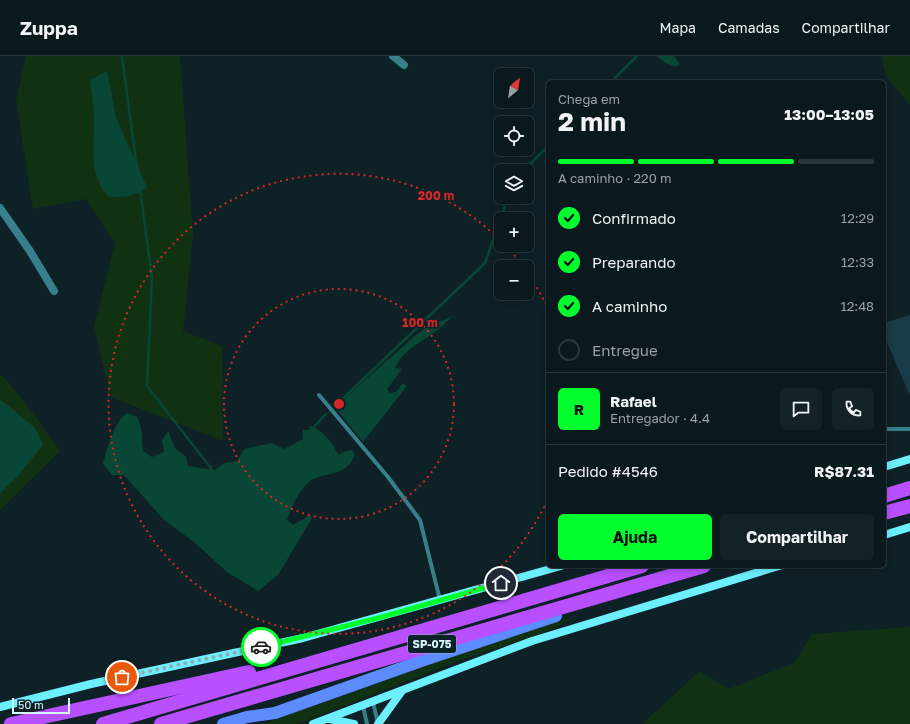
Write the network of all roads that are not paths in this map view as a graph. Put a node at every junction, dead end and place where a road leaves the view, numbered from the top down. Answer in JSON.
{"nodes":[{"id":1,"x":393,"y":56,"type":"edge"},
{"id":2,"x":404,"y":65,"type":"dead end"},
{"id":3,"x":0,"y":208,"type":"edge"},
{"id":4,"x":54,"y":290,"type":"dead end"},
{"id":5,"x":319,"y":395,"type":"dead end"},
{"id":6,"x":886,"y":429,"type":"edge"},
{"id":7,"x":910,"y":429,"type":"edge"},
{"id":8,"x":910,"y":459,"type":"edge"},
{"id":9,"x":886,"y":466,"type":"edge"},
{"id":10,"x":910,"y":488,"type":"edge"},
{"id":11,"x":886,"y":495,"type":"edge"},
{"id":12,"x":910,"y":506,"type":"edge"},
{"id":13,"x":886,"y":512,"type":"edge"},
{"id":14,"x":910,"y":527,"type":"edge"},
{"id":15,"x":886,"y":534,"type":"edge"},
{"id":16,"x":554,"y":568,"type":"edge"},
{"id":17,"x":635,"y":568,"type":"edge"},
{"id":18,"x":697,"y":568,"type":"edge"},
{"id":19,"x":772,"y":568,"type":"edge"},
{"id":20,"x":599,"y":597,"type":"junction"},
{"id":21,"x":440,"y":600,"type":"junction"},
{"id":22,"x":314,"y":661,"type":"junction"},
{"id":23,"x":402,"y":691,"type":"junction"},
{"id":24,"x":373,"y":702,"type":"junction"},
{"id":25,"x":363,"y":706,"type":"junction"},
{"id":26,"x":0,"y":707,"type":"edge"},
{"id":27,"x":275,"y":713,"type":"junction"},
{"id":28,"x":328,"y":718,"type":"junction"},
{"id":29,"x":11,"y":724,"type":"edge"},
{"id":30,"x":103,"y":724,"type":"edge"},
{"id":31,"x":161,"y":724,"type":"edge"},
{"id":32,"x":223,"y":724,"type":"edge"},
{"id":33,"x":250,"y":724,"type":"edge"},
{"id":34,"x":313,"y":724,"type":"edge"},
{"id":35,"x":354,"y":724,"type":"edge"},
{"id":36,"x":367,"y":724,"type":"edge"},
{"id":37,"x":378,"y":724,"type":"edge"}],
"edges":[{"from":1,"to":2,"type":"street"},
{"from":3,"to":4,"type":"street"},
{"from":5,"to":21,"type":"lane"},
{"from":6,"to":7,"type":"lane"},
{"from":8,"to":9,"type":"main road"},
{"from":10,"to":11,"type":"highway"},
{"from":12,"to":13,"type":"highway"},
{"from":14,"to":15,"type":"main road"},
{"from":16,"to":21,"type":"main road"},
{"from":17,"to":22,"type":"highway","number":"SP-075"},
{"from":18,"to":20,"type":"highway","number":"SP-075"},
{"from":19,"to":23,"type":"main road"},
{"from":20,"to":27,"type":"main road"},
{"from":20,"to":31,"type":"highway","number":"SP-075"},
{"from":21,"to":26,"type":"main road"},
{"from":22,"to":29,"type":"highway"},
{"from":22,"to":30,"type":"highway","number":"SP-075"},
{"from":23,"to":24,"type":"main road"},
{"from":23,"to":37,"type":"main road"},
{"from":24,"to":25,"type":"main road"},
{"from":24,"to":37,"type":"lane"},
{"from":25,"to":28,"type":"main road"},
{"from":25,"to":36,"type":"lane"},
{"from":27,"to":32,"type":"main road"},
{"from":27,"to":33,"type":"main road"},
{"from":28,"to":34,"type":"main road"},
{"from":28,"to":35,"type":"main road"}]}
